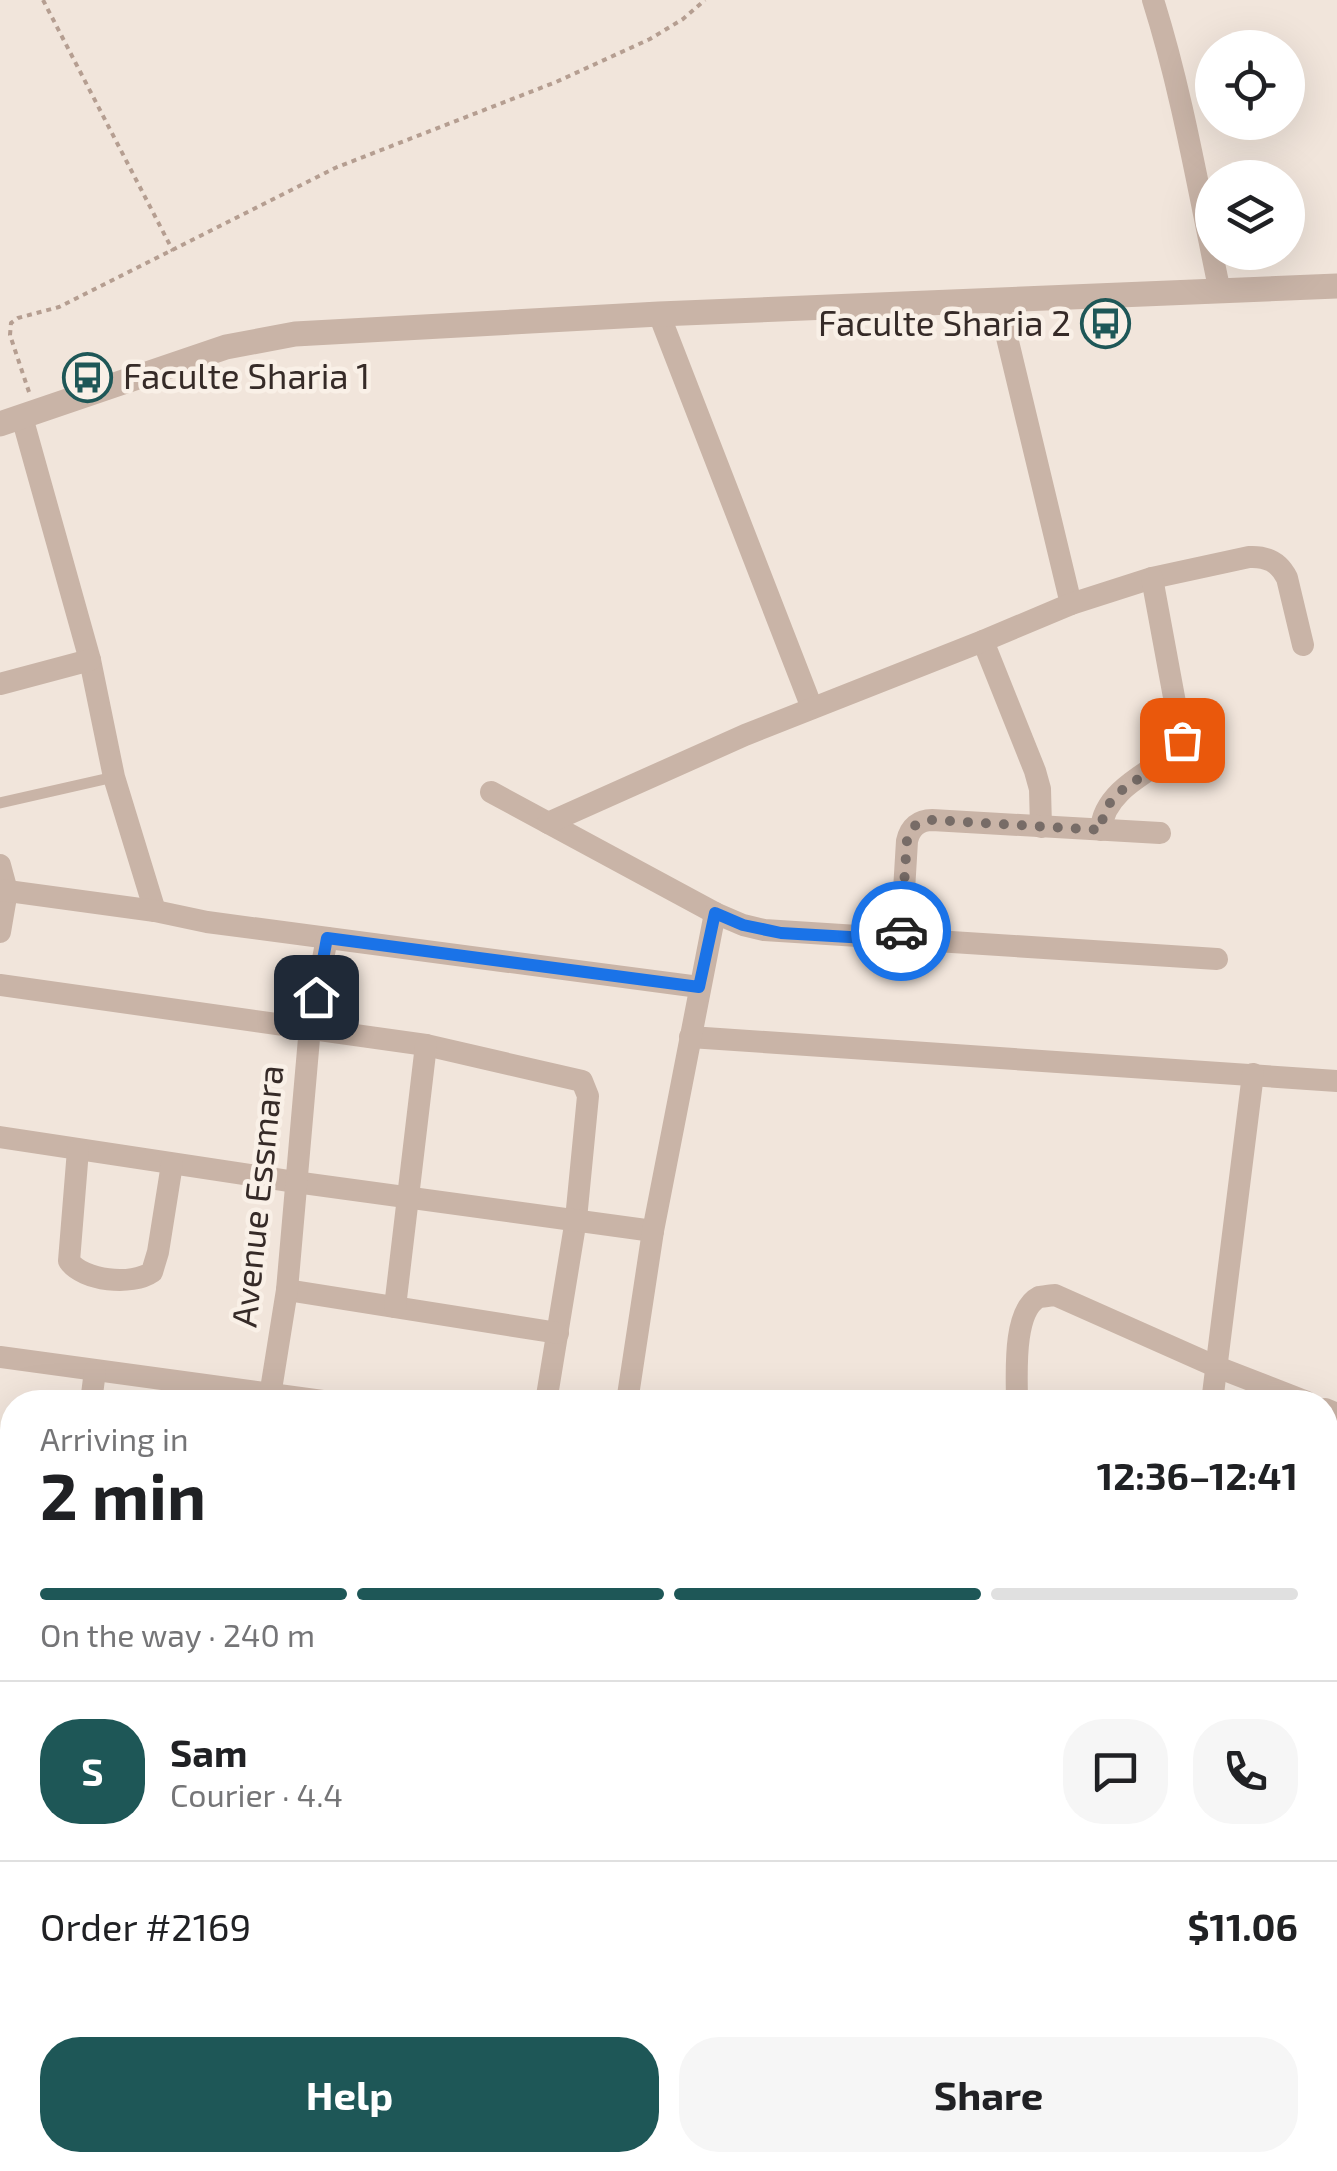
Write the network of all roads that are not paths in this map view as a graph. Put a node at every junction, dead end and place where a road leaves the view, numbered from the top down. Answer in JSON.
{"nodes":[{"id":1,"x":1153,"y":0,"type":"edge"},
{"id":2,"x":1337,"y":286,"type":"edge"},
{"id":3,"x":1220,"y":292,"type":"junction"},
{"id":4,"x":998,"y":300,"type":"junction"},
{"id":5,"x":659,"y":314,"type":"junction"},
{"id":6,"x":19,"y":418,"type":"edge"},
{"id":7,"x":1152,"y":578,"type":"junction"},
{"id":8,"x":1071,"y":604,"type":"junction"},
{"id":9,"x":983,"y":641,"type":"junction"},
{"id":10,"x":1303,"y":646,"type":"dead end"},
{"id":11,"x":90,"y":660,"type":"junction"},
{"id":12,"x":0,"y":684,"type":"edge"},
{"id":13,"x":812,"y":708,"type":"junction"},
{"id":14,"x":114,"y":777,"type":"junction"},
{"id":15,"x":491,"y":792,"type":"dead end"},
{"id":16,"x":0,"y":802,"type":"edge"},
{"id":17,"x":548,"y":823,"type":"junction"},
{"id":18,"x":1041,"y":826,"type":"junction"},
{"id":19,"x":1101,"y":830,"type":"junction"},
{"id":20,"x":1160,"y":834,"type":"dead end"},
{"id":21,"x":0,"y":865,"type":"edge"},
{"id":22,"x":3,"y":891,"type":"edge"},
{"id":23,"x":154,"y":911,"type":"junction"},
{"id":24,"x":715,"y":913,"type":"junction"},
{"id":25,"x":0,"y":932,"type":"edge"},
{"id":26,"x":327,"y":938,"type":"junction"},
{"id":27,"x":901,"y":940,"type":"junction"},
{"id":28,"x":1216,"y":959,"type":"dead end"},
{"id":29,"x":0,"y":984,"type":"edge"},
{"id":30,"x":699,"y":987,"type":"junction"},
{"id":31,"x":310,"y":1027,"type":"junction"},
{"id":32,"x":690,"y":1037,"type":"junction"},
{"id":33,"x":426,"y":1045,"type":"junction"},
{"id":34,"x":1252,"y":1074,"type":"junction"},
{"id":35,"x":1337,"y":1081,"type":"edge"},
{"id":36,"x":0,"y":1137,"type":"edge"},
{"id":37,"x":78,"y":1150,"type":"junction"},
{"id":38,"x":172,"y":1164,"type":"junction"},
{"id":39,"x":296,"y":1182,"type":"junction"},
{"id":40,"x":408,"y":1196,"type":"junction"},
{"id":41,"x":576,"y":1220,"type":"junction"},
{"id":42,"x":653,"y":1231,"type":"junction"},
{"id":43,"x":287,"y":1290,"type":"junction"},
{"id":44,"x":395,"y":1307,"type":"junction"},
{"id":45,"x":558,"y":1333,"type":"junction"},
{"id":46,"x":0,"y":1358,"type":"edge"},
{"id":47,"x":1218,"y":1367,"type":"junction"},
{"id":48,"x":95,"y":1371,"type":"junction"},
{"id":49,"x":92,"y":1390,"type":"edge"},
{"id":50,"x":218,"y":1390,"type":"edge"},
{"id":51,"x":271,"y":1390,"type":"edge"},
{"id":52,"x":548,"y":1390,"type":"edge"},
{"id":53,"x":629,"y":1390,"type":"edge"},
{"id":54,"x":1018,"y":1390,"type":"edge"},
{"id":55,"x":1214,"y":1390,"type":"edge"},
{"id":56,"x":1277,"y":1390,"type":"edge"}],
"edges":[{"from":1,"to":3,"type":"street"},
{"from":2,"to":3,"type":"street"},
{"from":3,"to":4,"type":"street"},
{"from":4,"to":5,"type":"street"},
{"from":4,"to":8,"type":"street"},
{"from":5,"to":6,"type":"street"},
{"from":5,"to":13,"type":"street"},
{"from":6,"to":11,"type":"street"},
{"from":7,"to":8,"type":"street"},
{"from":7,"to":10,"type":"street"},
{"from":7,"to":19,"type":"street"},
{"from":8,"to":9,"type":"street"},
{"from":9,"to":13,"type":"street"},
{"from":9,"to":18,"type":"street"},
{"from":11,"to":12,"type":"street"},
{"from":11,"to":14,"type":"street"},
{"from":13,"to":17,"type":"street"},
{"from":14,"to":16,"type":"lane"},
{"from":14,"to":23,"type":"street"},
{"from":15,"to":17,"type":"street"},
{"from":17,"to":24,"type":"street"},
{"from":18,"to":19,"type":"street"},
{"from":18,"to":27,"type":"street"},
{"from":19,"to":20,"type":"street"},
{"from":21,"to":22,"type":"street"},
{"from":22,"to":23,"type":"street"},
{"from":22,"to":25,"type":"street"},
{"from":23,"to":26,"type":"street"},
{"from":24,"to":27,"type":"street"},
{"from":24,"to":30,"type":"street"},
{"from":26,"to":30,"type":"street"},
{"from":26,"to":31,"type":"street","name":"Avenue Essmara"},
{"from":27,"to":28,"type":"street"},
{"from":29,"to":31,"type":"street"},
{"from":30,"to":32,"type":"street"},
{"from":31,"to":33,"type":"street"},
{"from":31,"to":39,"type":"street","name":"Avenue Essmara"},
{"from":32,"to":34,"type":"street"},
{"from":32,"to":42,"type":"street"},
{"from":33,"to":40,"type":"street"},
{"from":33,"to":41,"type":"street"},
{"from":34,"to":35,"type":"street"},
{"from":34,"to":47,"type":"street"},
{"from":36,"to":37,"type":"street"},
{"from":37,"to":38,"type":"street"},
{"from":37,"to":38,"type":"street"},
{"from":38,"to":39,"type":"street"},
{"from":39,"to":40,"type":"street"},
{"from":39,"to":43,"type":"street","name":"Avenue Essmara"},
{"from":40,"to":41,"type":"street"},
{"from":40,"to":44,"type":"street"},
{"from":41,"to":42,"type":"street"},
{"from":41,"to":45,"type":"street"},
{"from":42,"to":53,"type":"street"},
{"from":43,"to":44,"type":"street"},
{"from":43,"to":51,"type":"street","name":"Avenue Essmara"},
{"from":44,"to":45,"type":"street"},
{"from":45,"to":52,"type":"street"},
{"from":46,"to":48,"type":"street"},
{"from":47,"to":54,"type":"street"},
{"from":47,"to":55,"type":"street"},
{"from":47,"to":56,"type":"street"},
{"from":48,"to":49,"type":"street"},
{"from":48,"to":50,"type":"street"}]}
